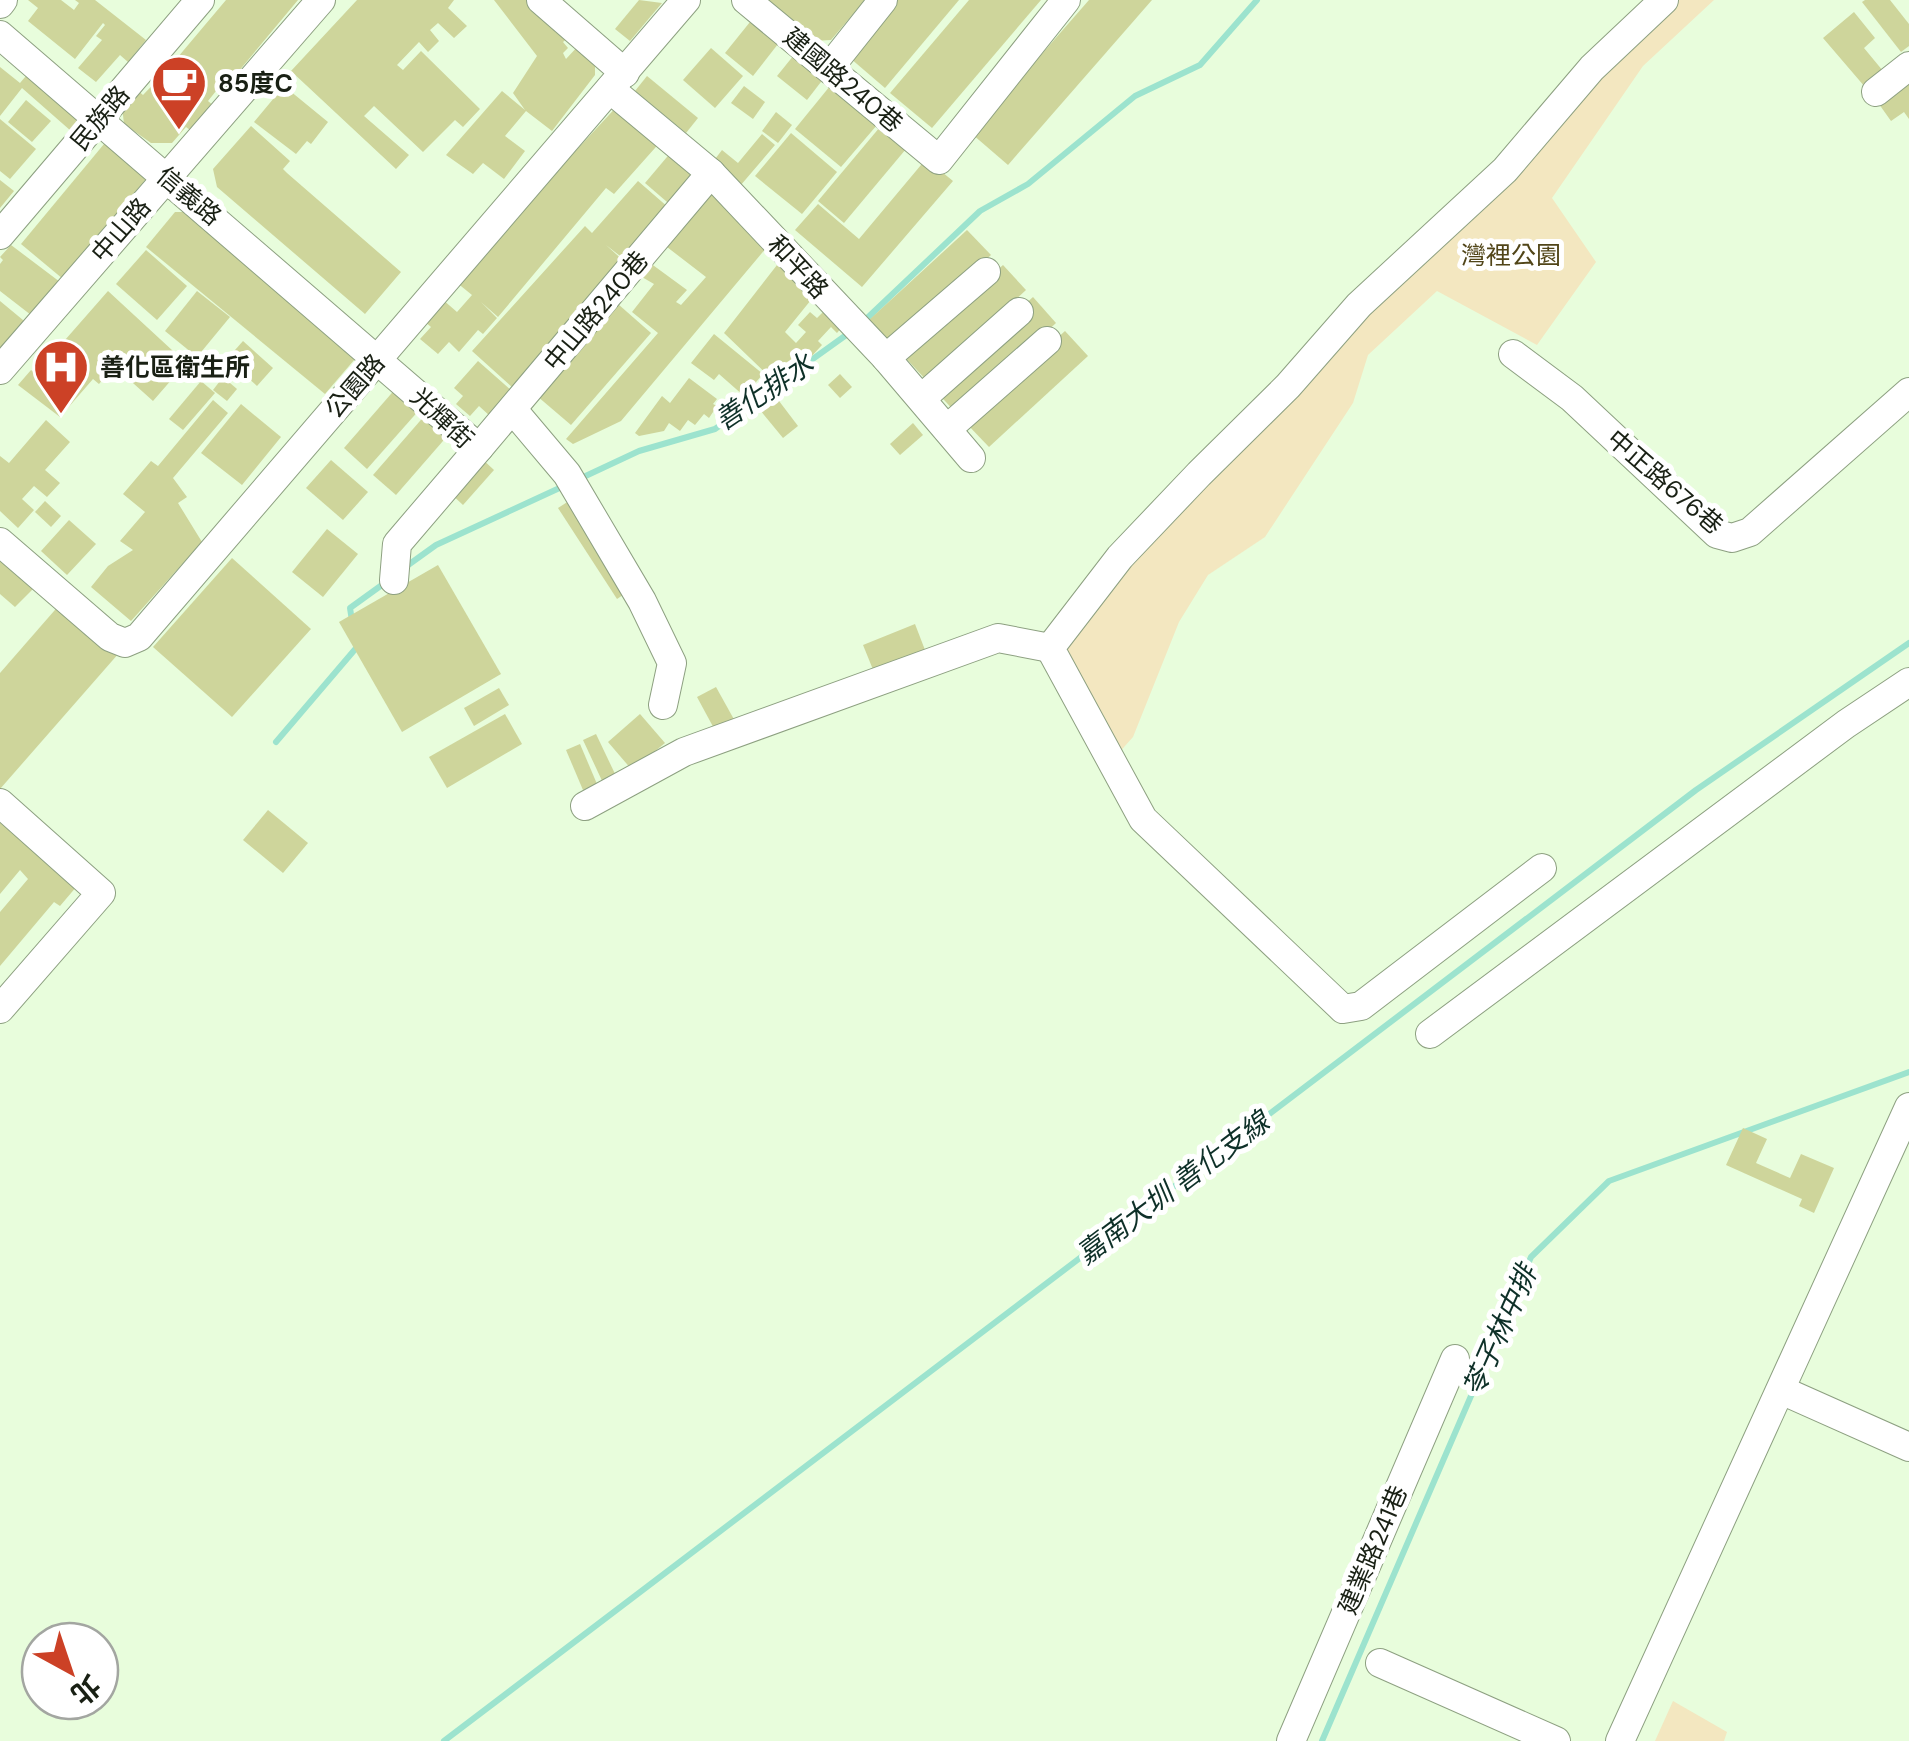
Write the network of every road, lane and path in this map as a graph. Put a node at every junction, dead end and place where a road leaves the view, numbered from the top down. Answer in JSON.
{"nodes":[{"id":1,"x":200,"y":0,"type":"edge"},
{"id":2,"x":321,"y":0,"type":"edge"},
{"id":3,"x":541,"y":0,"type":"edge"},
{"id":4,"x":686,"y":0,"type":"edge"},
{"id":5,"x":746,"y":0,"type":"edge"},
{"id":6,"x":884,"y":0,"type":"edge"},
{"id":7,"x":1066,"y":0,"type":"edge"},
{"id":8,"x":1664,"y":0,"type":"edge"},
{"id":9,"x":0,"y":35,"type":"edge"},
{"id":10,"x":1909,"y":66,"type":"edge"},
{"id":11,"x":829,"y":68,"type":"junction"},
{"id":12,"x":618,"y":81,"type":"junction"},
{"id":13,"x":1876,"y":92,"type":"dead end"},
{"id":14,"x":100,"y":119,"type":"junction"},
{"id":15,"x":711,"y":173,"type":"junction"},
{"id":16,"x":166,"y":178,"type":"junction"},
{"id":17,"x":0,"y":235,"type":"edge"},
{"id":18,"x":986,"y":272,"type":"dead end"},
{"id":19,"x":1019,"y":312,"type":"dead end"},
{"id":20,"x":1047,"y":341,"type":"dead end"},
{"id":21,"x":1513,"y":354,"type":"dead end"},
{"id":22,"x":886,"y":358,"type":"junction"},
{"id":23,"x":377,"y":359,"type":"junction"},
{"id":24,"x":0,"y":370,"type":"edge"},
{"id":25,"x":1909,"y":392,"type":"edge"},
{"id":26,"x":922,"y":398,"type":"junction"},
{"id":27,"x":513,"y":410,"type":"junction"},
{"id":28,"x":948,"y":429,"type":"junction"},
{"id":29,"x":479,"y":448,"type":"junction"},
{"id":30,"x":971,"y":458,"type":"dead end"},
{"id":31,"x":0,"y":542,"type":"edge"},
{"id":32,"x":394,"y":580,"type":"dead end"},
{"id":33,"x":1050,"y":648,"type":"junction"},
{"id":34,"x":1909,"y":682,"type":"edge"},
{"id":35,"x":663,"y":705,"type":"dead end"},
{"id":36,"x":0,"y":802,"type":"edge"},
{"id":37,"x":585,"y":806,"type":"dead end"},
{"id":38,"x":1542,"y":868,"type":"dead end"},
{"id":39,"x":0,"y":1008,"type":"edge"},
{"id":40,"x":1430,"y":1034,"type":"dead end"},
{"id":41,"x":1909,"y":1107,"type":"edge"},
{"id":42,"x":1454,"y":1360,"type":"dead end"},
{"id":43,"x":1780,"y":1390,"type":"junction"},
{"id":44,"x":1909,"y":1447,"type":"edge"},
{"id":45,"x":1380,"y":1663,"type":"dead end"},
{"id":46,"x":1291,"y":1741,"type":"edge"},
{"id":47,"x":1556,"y":1741,"type":"edge"},
{"id":48,"x":1620,"y":1741,"type":"edge"}],
"edges":[{"from":1,"to":14,"type":"street","name":"民族路"},
{"from":2,"to":16,"type":"street","name":"中山路"},
{"from":3,"to":12,"type":"street","name":"和平路"},
{"from":4,"to":12,"type":"street","name":"公園路"},
{"from":5,"to":11,"type":"street","name":"建國路240巷"},
{"from":6,"to":11,"type":"street"},
{"from":7,"to":11,"type":"street","name":"建國路240巷"},
{"from":8,"to":33,"type":"street"},
{"from":9,"to":14,"type":"street","name":"信義路"},
{"from":10,"to":13,"type":"street"},
{"from":12,"to":15,"type":"street","name":"和平路"},
{"from":12,"to":23,"type":"street","name":"公園路"},
{"from":14,"to":16,"type":"street","name":"信義路"},
{"from":14,"to":17,"type":"street","name":"民族路"},
{"from":15,"to":22,"type":"street","name":"和平路"},
{"from":15,"to":27,"type":"street","name":"中山路240巷"},
{"from":16,"to":23,"type":"street","name":"信義路"},
{"from":16,"to":24,"type":"street","name":"中山路"},
{"from":18,"to":22,"type":"street"},
{"from":19,"to":26,"type":"street"},
{"from":20,"to":28,"type":"street"},
{"from":21,"to":25,"type":"street","name":"中正路676巷"},
{"from":22,"to":26,"type":"street","name":"和平路"},
{"from":23,"to":29,"type":"street","name":"光輝街"},
{"from":23,"to":31,"type":"street","name":"公園路"},
{"from":26,"to":28,"type":"street","name":"和平路"},
{"from":27,"to":29,"type":"street","name":"中山路240巷"},
{"from":27,"to":35,"type":"street"},
{"from":28,"to":30,"type":"street","name":"和平路"},
{"from":29,"to":32,"type":"street","name":"光輝街"},
{"from":33,"to":37,"type":"street"},
{"from":33,"to":38,"type":"street"},
{"from":34,"to":40,"type":"street"},
{"from":36,"to":39,"type":"street"},
{"from":41,"to":43,"type":"street"},
{"from":42,"to":46,"type":"street","name":"建業路241巷"},
{"from":43,"to":44,"type":"street"},
{"from":43,"to":48,"type":"street"},
{"from":45,"to":47,"type":"street"}]}
